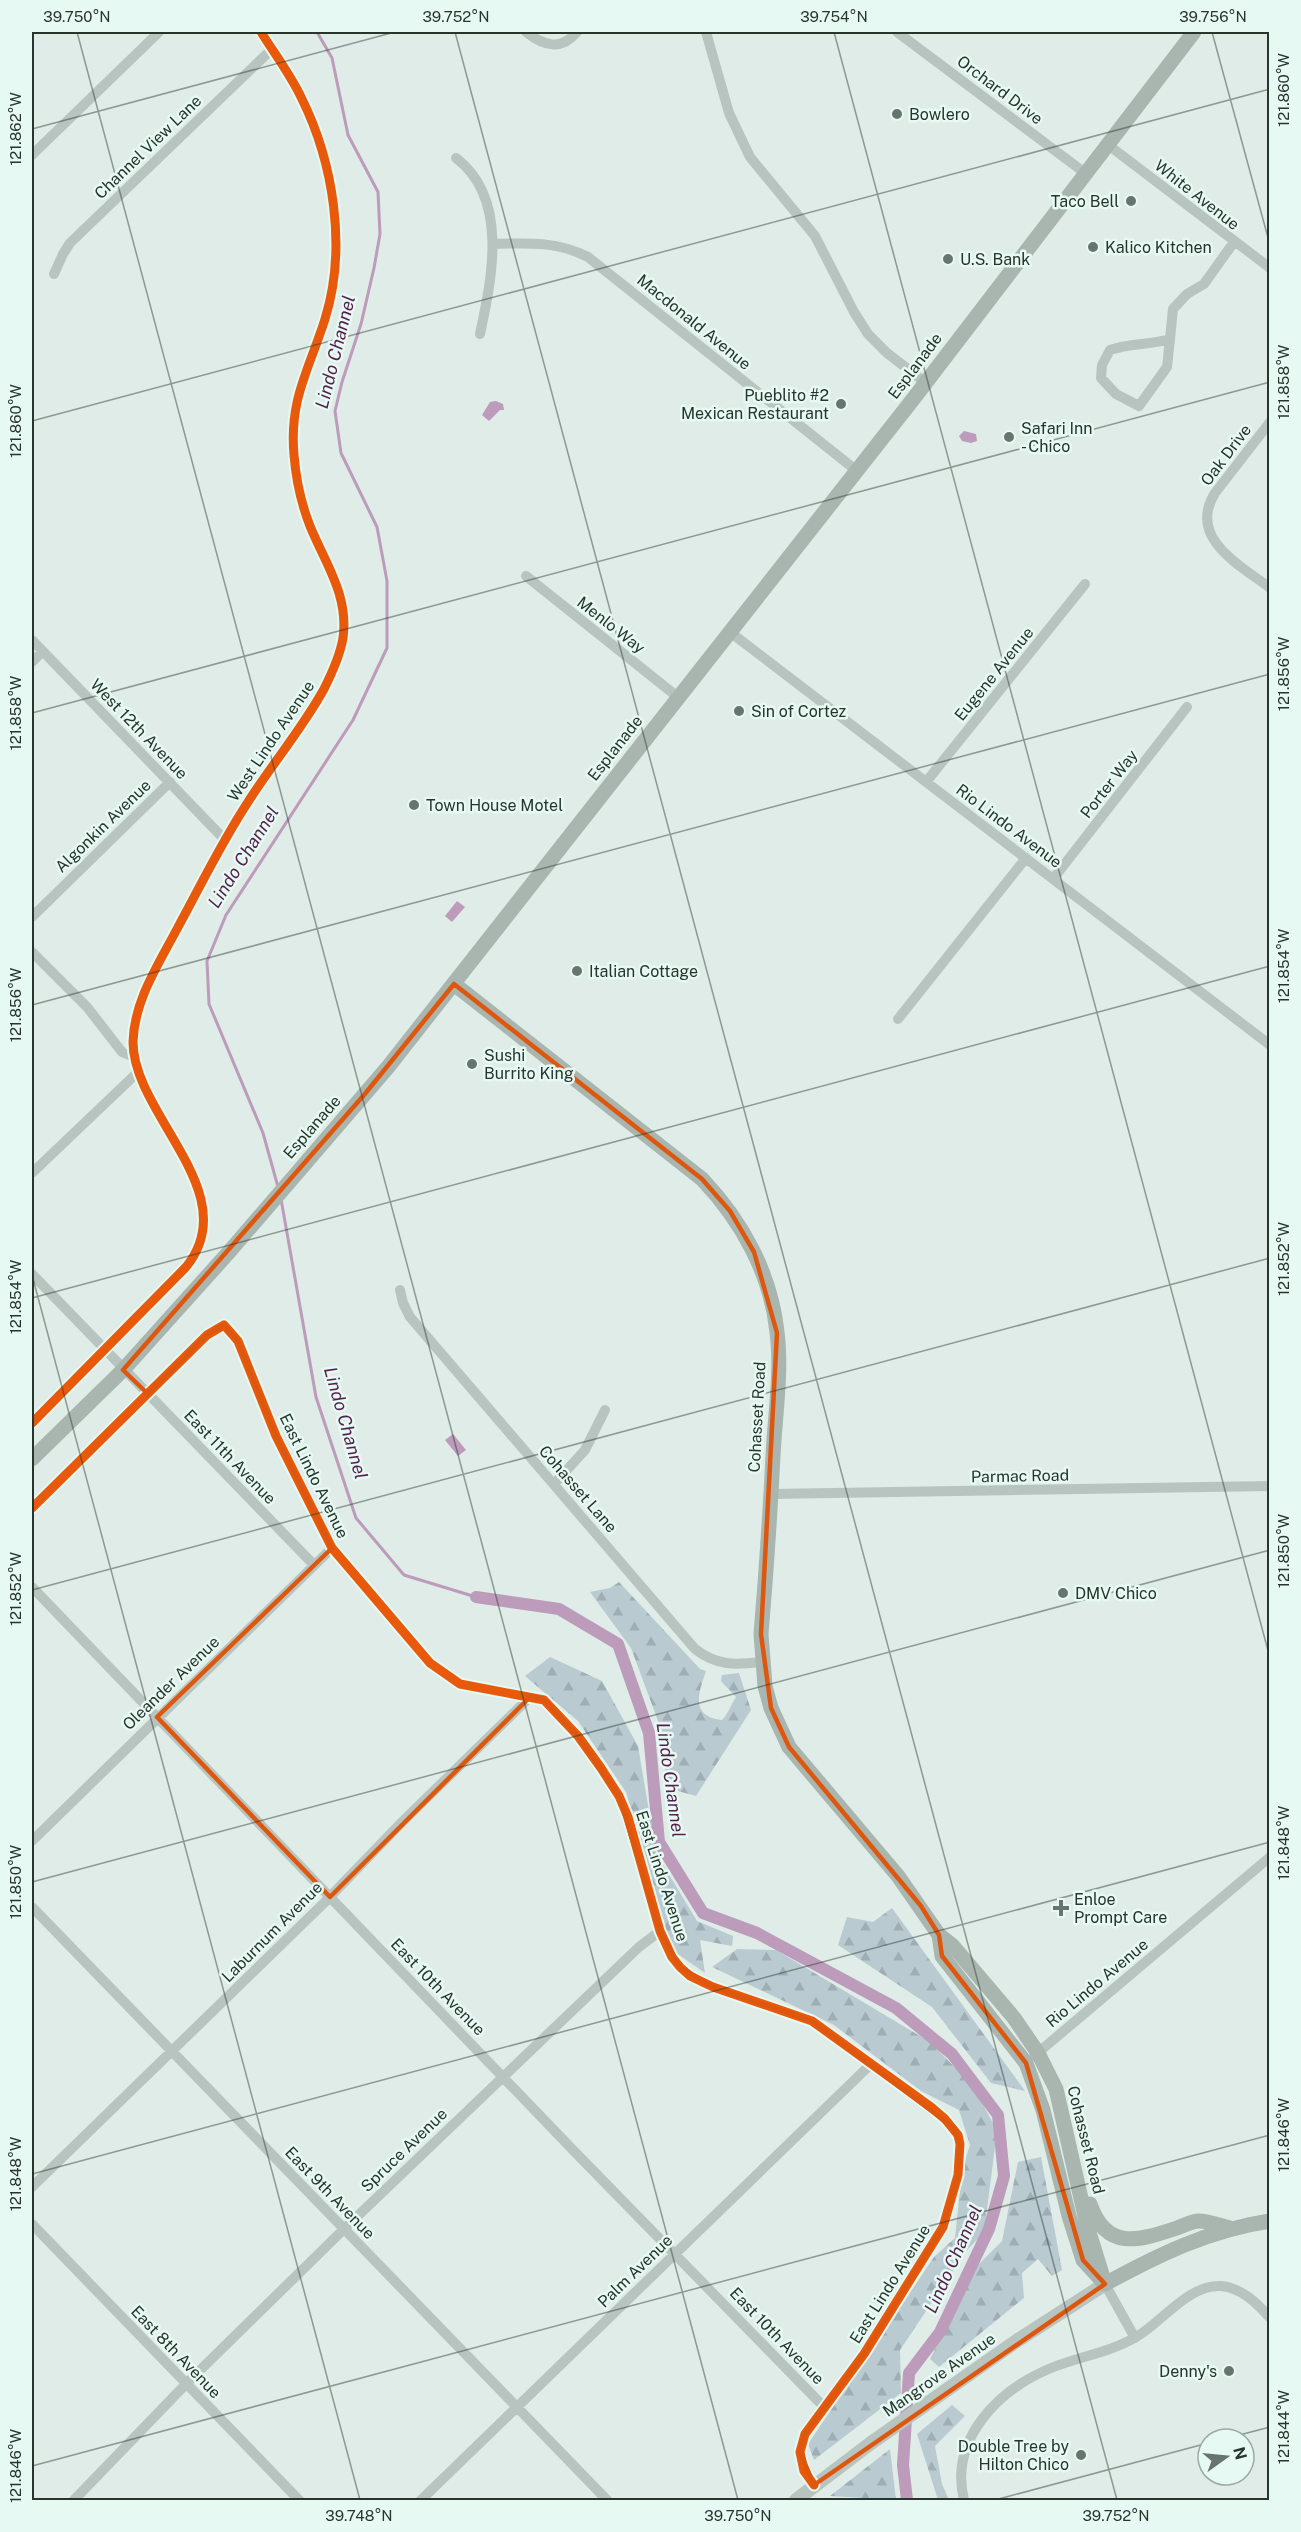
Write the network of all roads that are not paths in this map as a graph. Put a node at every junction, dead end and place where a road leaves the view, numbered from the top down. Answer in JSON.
{"nodes":[{"id":1,"x":159,"y":32,"type":"edge"},
{"id":2,"x":261,"y":32,"type":"edge"},
{"id":3,"x":526,"y":32,"type":"edge"},
{"id":4,"x":578,"y":32,"type":"edge"},
{"id":5,"x":706,"y":32,"type":"edge"},
{"id":6,"x":897,"y":32,"type":"edge"},
{"id":7,"x":1194,"y":32,"type":"edge"},
{"id":8,"x":272,"y":49,"type":"junction"},
{"id":9,"x":1107,"y":144,"type":"junction"},
{"id":10,"x":32,"y":155,"type":"edge"},
{"id":11,"x":456,"y":158,"type":"dead end"},
{"id":12,"x":1085,"y":173,"type":"junction"},
{"id":13,"x":1234,"y":242,"type":"junction"},
{"id":14,"x":493,"y":244,"type":"junction"},
{"id":15,"x":1269,"y":268,"type":"edge"},
{"id":16,"x":54,"y":274,"type":"dead end"},
{"id":17,"x":480,"y":334,"type":"dead end"},
{"id":18,"x":1170,"y":339,"type":"junction"},
{"id":19,"x":926,"y":383,"type":"junction"},
{"id":20,"x":1269,"y":422,"type":"edge"},
{"id":21,"x":857,"y":471,"type":"junction"},
{"id":22,"x":526,"y":576,"type":"dead end"},
{"id":23,"x":1085,"y":584,"type":"dead end"},
{"id":24,"x":1269,"y":588,"type":"edge"},
{"id":25,"x":730,"y":632,"type":"junction"},
{"id":26,"x":32,"y":640,"type":"edge"},
{"id":27,"x":42,"y":651,"type":"junction"},
{"id":28,"x":32,"y":663,"type":"edge"},
{"id":29,"x":679,"y":698,"type":"junction"},
{"id":30,"x":1187,"y":707,"type":"dead end"},
{"id":31,"x":170,"y":782,"type":"junction"},
{"id":32,"x":926,"y":782,"type":"junction"},
{"id":33,"x":225,"y":840,"type":"junction"},
{"id":34,"x":1026,"y":858,"type":"junction"},
{"id":35,"x":1053,"y":879,"type":"junction"},
{"id":36,"x":32,"y":917,"type":"edge"},
{"id":37,"x":32,"y":952,"type":"edge"},
{"id":38,"x":454,"y":984,"type":"junction"},
{"id":39,"x":898,"y":1019,"type":"dead end"},
{"id":40,"x":1269,"y":1045,"type":"edge"},
{"id":41,"x":134,"y":1057,"type":"junction"},
{"id":42,"x":138,"y":1072,"type":"junction"},
{"id":43,"x":32,"y":1173,"type":"edge"},
{"id":44,"x":32,"y":1274,"type":"edge"},
{"id":45,"x":400,"y":1290,"type":"dead end"},
{"id":46,"x":104,"y":1350,"type":"junction"},
{"id":47,"x":123,"y":1370,"type":"junction"},
{"id":48,"x":148,"y":1394,"type":"junction"},
{"id":49,"x":605,"y":1410,"type":"dead end"},
{"id":50,"x":32,"y":1423,"type":"edge"},
{"id":51,"x":32,"y":1459,"type":"edge"},
{"id":52,"x":555,"y":1483,"type":"junction"},
{"id":53,"x":1269,"y":1486,"type":"edge"},
{"id":54,"x":771,"y":1494,"type":"junction"},
{"id":55,"x":32,"y":1509,"type":"edge"},
{"id":56,"x":332,"y":1548,"type":"junction"},
{"id":57,"x":314,"y":1565,"type":"junction"},
{"id":58,"x":32,"y":1587,"type":"edge"},
{"id":59,"x":761,"y":1662,"type":"junction"},
{"id":60,"x":531,"y":1696,"type":"junction"},
{"id":61,"x":157,"y":1717,"type":"junction"},
{"id":62,"x":32,"y":1841,"type":"edge"},
{"id":63,"x":1269,"y":1857,"type":"edge"},
{"id":64,"x":330,"y":1897,"type":"junction"},
{"id":65,"x":32,"y":1907,"type":"edge"},
{"id":66,"x":660,"y":1931,"type":"junction"},
{"id":67,"x":939,"y":1935,"type":"junction"},
{"id":68,"x":172,"y":2052,"type":"junction"},
{"id":69,"x":1038,"y":2053,"type":"junction"},
{"id":70,"x":1026,"y":2063,"type":"junction"},
{"id":71,"x":870,"y":2064,"type":"junction"},
{"id":72,"x":503,"y":2076,"type":"junction"},
{"id":73,"x":1074,"y":2168,"type":"junction"},
{"id":74,"x":32,"y":2187,"type":"edge"},
{"id":75,"x":1269,"y":2221,"type":"edge"},
{"id":76,"x":32,"y":2224,"type":"edge"},
{"id":77,"x":1230,"y":2228,"type":"junction"},
{"id":78,"x":344,"y":2229,"type":"junction"},
{"id":79,"x":675,"y":2252,"type":"junction"},
{"id":80,"x":1105,"y":2284,"type":"junction"},
{"id":81,"x":1269,"y":2318,"type":"edge"},
{"id":82,"x":1135,"y":2338,"type":"junction"},
{"id":83,"x":186,"y":2384,"type":"junction"},
{"id":84,"x":516,"y":2407,"type":"junction"},
{"id":85,"x":824,"y":2407,"type":"junction"},
{"id":86,"x":814,"y":2485,"type":"junction"},
{"id":87,"x":74,"y":2500,"type":"edge"},
{"id":88,"x":299,"y":2500,"type":"edge"},
{"id":89,"x":421,"y":2500,"type":"edge"},
{"id":90,"x":608,"y":2500,"type":"edge"},
{"id":91,"x":796,"y":2500,"type":"edge"},
{"id":92,"x":964,"y":2500,"type":"edge"}],
"edges":[{"from":1,"to":10,"type":"street"},
{"from":2,"to":8,"type":"street","name":"West Lindo Avenue"},
{"from":3,"to":4,"type":"street"},
{"from":5,"to":19,"type":"street"},
{"from":6,"to":12,"type":"street","name":"Orchard Drive"},
{"from":7,"to":9,"type":"main road","name":"Esplanade"},
{"from":8,"to":16,"type":"street","name":"Channel View Lane"},
{"from":8,"to":33,"type":"street","name":"West Lindo Avenue"},
{"from":9,"to":12,"type":"main road","name":"Esplanade"},
{"from":9,"to":13,"type":"street","name":"White Avenue"},
{"from":11,"to":14,"type":"street"},
{"from":12,"to":19,"type":"main road","name":"Esplanade"},
{"from":13,"to":15,"type":"street","name":"White Avenue"},
{"from":13,"to":18,"type":"street"},
{"from":14,"to":17,"type":"street"},
{"from":14,"to":21,"type":"street","name":"Macdonald Avenue"},
{"from":18,"to":18,"type":"street"},
{"from":19,"to":21,"type":"main road","name":"Esplanade"},
{"from":20,"to":24,"type":"street","name":"Oak Drive"},
{"from":21,"to":25,"type":"main road","name":"Esplanade"},
{"from":22,"to":29,"type":"street","name":"Menlo Way"},
{"from":23,"to":32,"type":"street","name":"Eugene Avenue"},
{"from":25,"to":29,"type":"main road","name":"Esplanade"},
{"from":25,"to":32,"type":"street","name":"Rio Lindo Avenue"},
{"from":26,"to":27,"type":"street","name":"West 12th Avenue"},
{"from":27,"to":28,"type":"street"},
{"from":27,"to":31,"type":"street","name":"West 12th Avenue"},
{"from":29,"to":38,"type":"main road","name":"Esplanade"},
{"from":30,"to":35,"type":"street","name":"Porter Way"},
{"from":31,"to":33,"type":"street","name":"West 12th Avenue"},
{"from":31,"to":36,"type":"street","name":"Algonkin Avenue"},
{"from":32,"to":34,"type":"street","name":"Rio Lindo Avenue"},
{"from":33,"to":41,"type":"street","name":"West Lindo Avenue"},
{"from":34,"to":35,"type":"street","name":"Rio Lindo Avenue"},
{"from":34,"to":39,"type":"street"},
{"from":35,"to":40,"type":"street","name":"Rio Lindo Avenue"},
{"from":37,"to":41,"type":"street"},
{"from":38,"to":47,"type":"main road","name":"Esplanade"},
{"from":38,"to":54,"type":"main road","name":"Cohasset Road"},
{"from":41,"to":42,"type":"street","name":"West Lindo Avenue"},
{"from":42,"to":43,"type":"street"},
{"from":42,"to":46,"type":"street","name":"West Lindo Avenue"},
{"from":44,"to":46,"type":"street","name":"East 11th Avenue"},
{"from":45,"to":52,"type":"street","name":"Cohasset Lane"},
{"from":46,"to":47,"type":"street","name":"East 11th Avenue"},
{"from":46,"to":50,"type":"street","name":"West Lindo Avenue"},
{"from":47,"to":48,"type":"street","name":"East 11th Avenue"},
{"from":47,"to":51,"type":"main road","name":"Esplanade"},
{"from":48,"to":55,"type":"street"},
{"from":48,"to":56,"type":"street","name":"East Lindo Avenue"},
{"from":48,"to":57,"type":"street","name":"East 11th Avenue"},
{"from":49,"to":52,"type":"street"},
{"from":52,"to":59,"type":"street","name":"Cohasset Lane"},
{"from":53,"to":54,"type":"street","name":"Parmac Road"},
{"from":54,"to":59,"type":"main road","name":"Cohasset Road"},
{"from":56,"to":57,"type":"street","name":"Oleander Avenue"},
{"from":56,"to":60,"type":"street","name":"East Lindo Avenue"},
{"from":57,"to":61,"type":"street","name":"Oleander Avenue"},
{"from":58,"to":61,"type":"street","name":"East 10th Avenue"},
{"from":59,"to":67,"type":"main road","name":"Cohasset Road"},
{"from":60,"to":64,"type":"street","name":"Laburnum Avenue"},
{"from":60,"to":66,"type":"street","name":"East Lindo Avenue"},
{"from":61,"to":62,"type":"street","name":"Oleander Avenue"},
{"from":61,"to":64,"type":"street","name":"East 10th Avenue"},
{"from":63,"to":69,"type":"street","name":"Rio Lindo Avenue"},
{"from":64,"to":68,"type":"street","name":"Laburnum Avenue"},
{"from":64,"to":72,"type":"street","name":"East 10th Avenue"},
{"from":65,"to":68,"type":"street","name":"East 9th Avenue"},
{"from":66,"to":71,"type":"street","name":"East Lindo Avenue"},
{"from":66,"to":72,"type":"street","name":"Spruce Avenue"},
{"from":67,"to":69,"type":"main road","name":"Cohasset Road"},
{"from":67,"to":70,"type":"main road","name":"Cohasset Road"},
{"from":68,"to":74,"type":"street","name":"Laburnum Avenue"},
{"from":68,"to":78,"type":"street","name":"East 9th Avenue"},
{"from":69,"to":70,"type":"street","name":"Rio Lindo Avenue"},
{"from":69,"to":73,"type":"main road","name":"Cohasset Road"},
{"from":70,"to":80,"type":"main road","name":"Cohasset Road"},
{"from":71,"to":79,"type":"street","name":"Palm Avenue"},
{"from":71,"to":85,"type":"street","name":"East Lindo Avenue"},
{"from":72,"to":78,"type":"street","name":"Spruce Avenue"},
{"from":72,"to":79,"type":"street","name":"East 10th Avenue"},
{"from":73,"to":77,"type":"main road"},
{"from":73,"to":80,"type":"main road","name":"Cohasset Road"},
{"from":75,"to":77,"type":"main road"},
{"from":76,"to":83,"type":"street","name":"East 8th Avenue"},
{"from":77,"to":80,"type":"main road"},
{"from":78,"to":83,"type":"street","name":"Spruce Avenue"},
{"from":78,"to":84,"type":"street","name":"East 9th Avenue"},
{"from":79,"to":84,"type":"street","name":"Palm Avenue"},
{"from":79,"to":85,"type":"street","name":"East 10th Avenue"},
{"from":80,"to":82,"type":"street"},
{"from":80,"to":86,"type":"street","name":"Mangrove Avenue"},
{"from":81,"to":82,"type":"street"},
{"from":82,"to":92,"type":"street"},
{"from":83,"to":87,"type":"street","name":"Spruce Avenue"},
{"from":83,"to":88,"type":"street","name":"East 8th Avenue"},
{"from":84,"to":89,"type":"street","name":"Palm Avenue"},
{"from":84,"to":90,"type":"street","name":"East 9th Avenue"},
{"from":85,"to":86,"type":"street","name":"East Lindo Avenue"},
{"from":86,"to":91,"type":"street","name":"Mangrove Avenue"}]}
